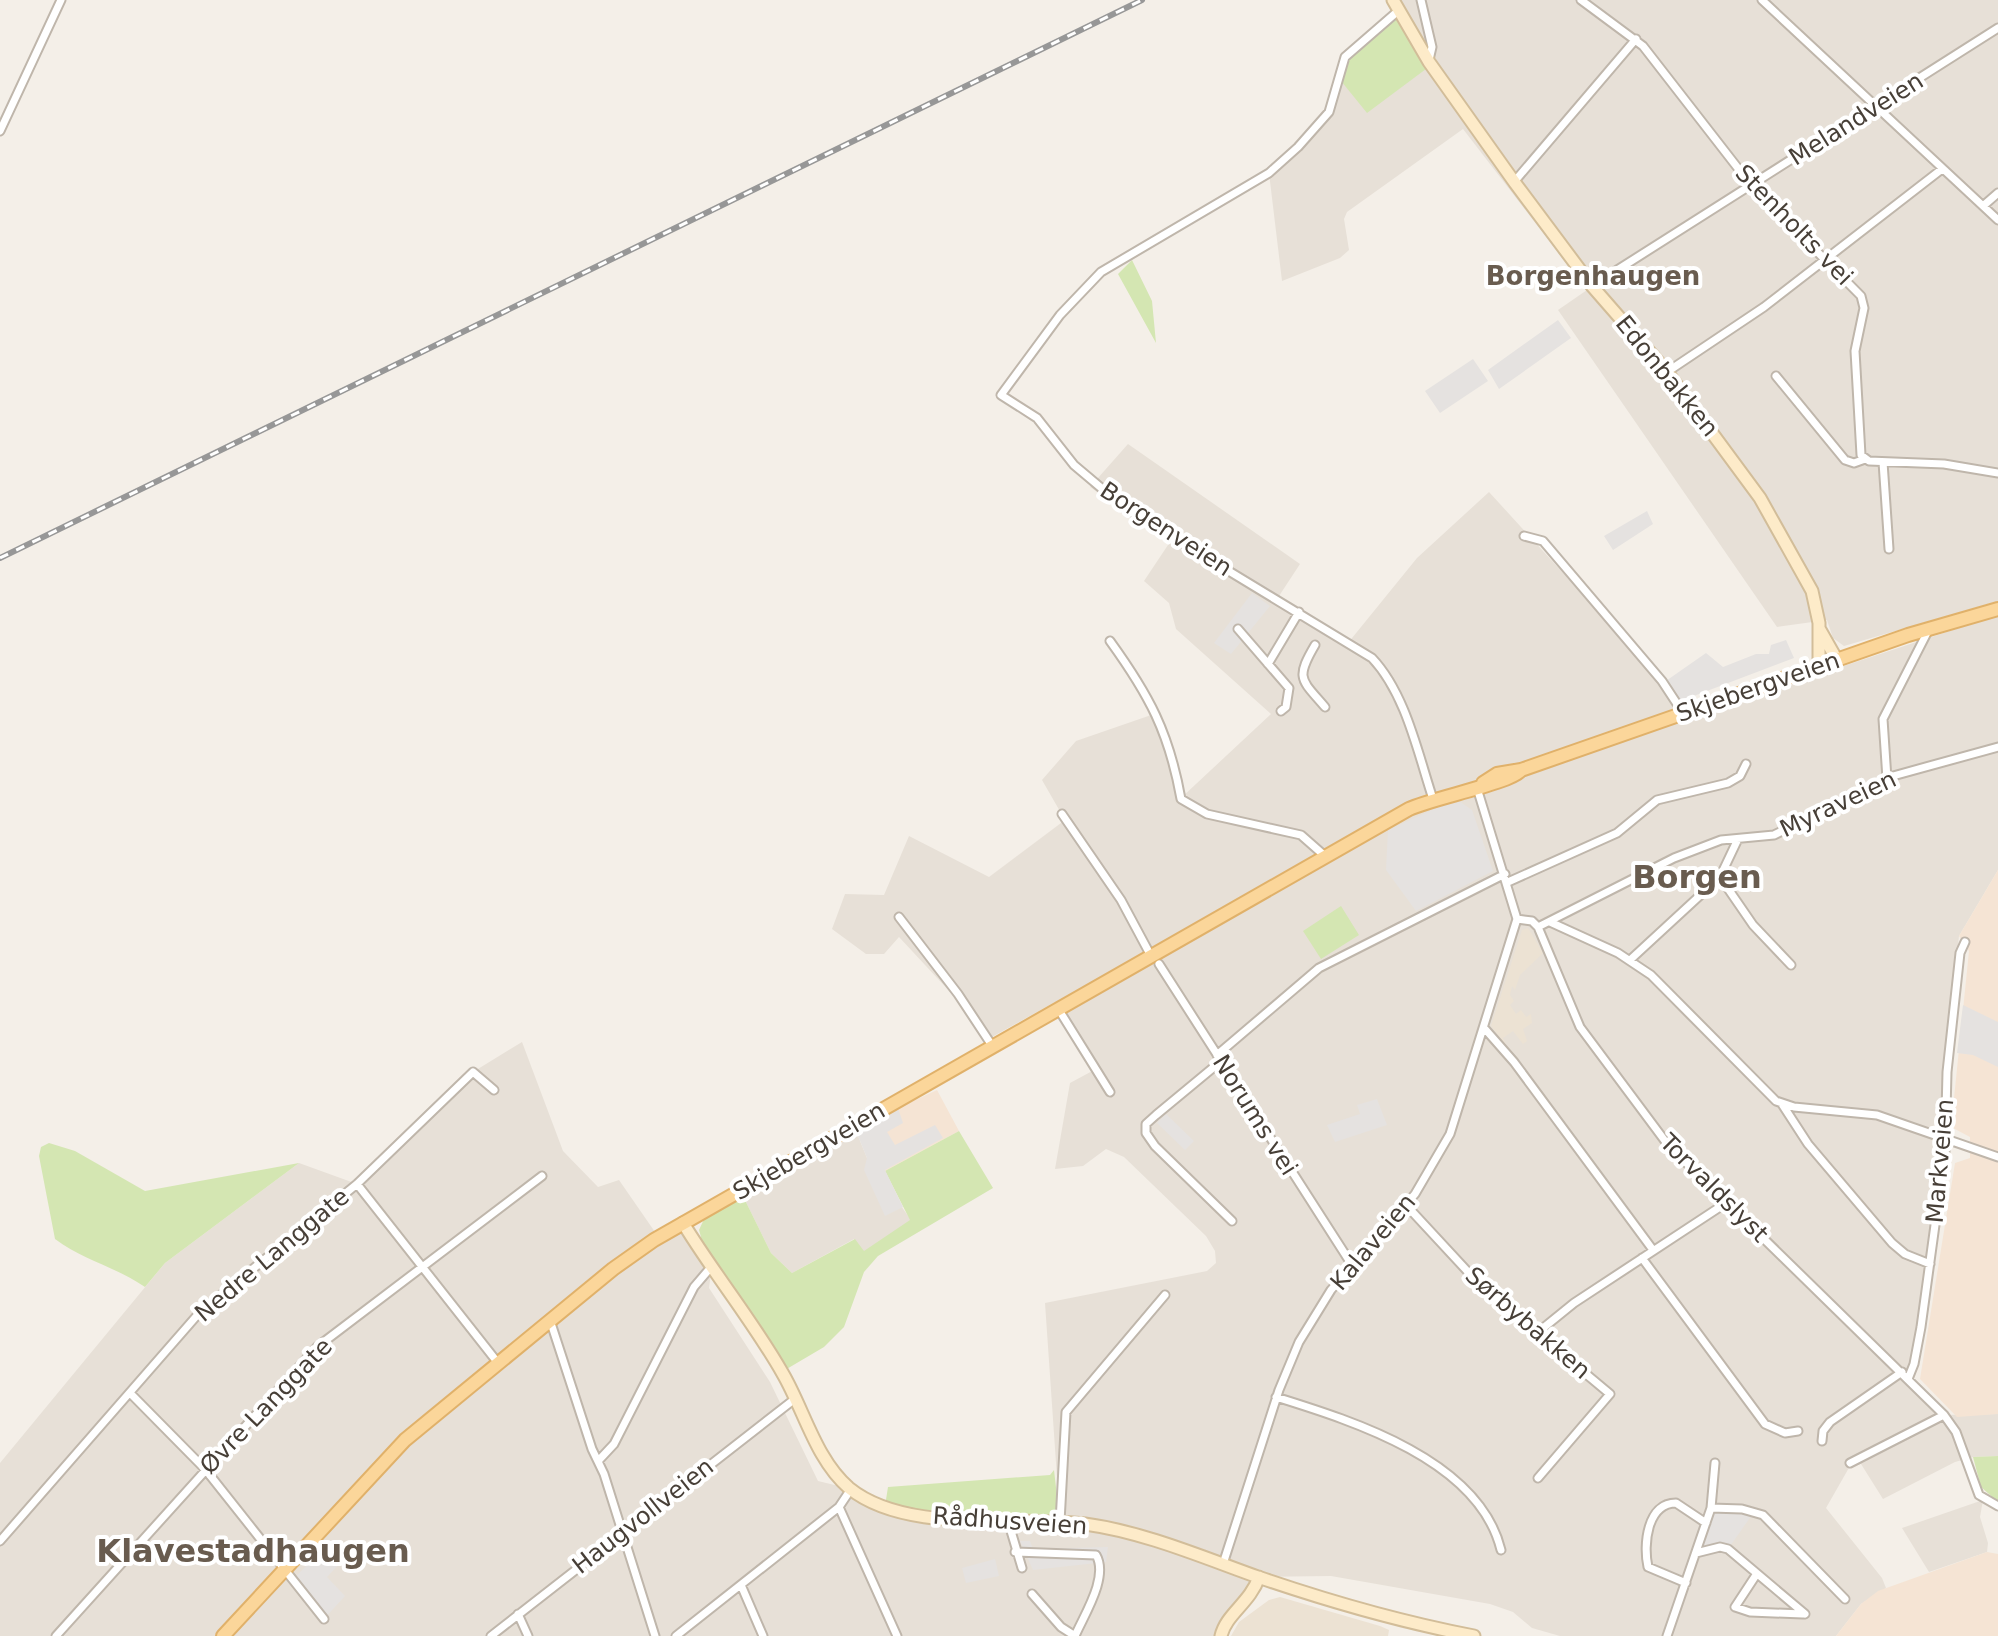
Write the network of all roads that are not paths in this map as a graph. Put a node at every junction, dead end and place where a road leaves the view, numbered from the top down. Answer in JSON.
{"nodes":[{"id":1,"x":61,"y":0,"type":"edge"},
{"id":2,"x":1421,"y":0,"type":"edge"},
{"id":3,"x":1581,"y":0,"type":"edge"},
{"id":4,"x":1762,"y":0,"type":"edge"},
{"id":5,"x":1395,"y":6,"type":"edge"},
{"id":6,"x":1998,"y":28,"type":"edge"},
{"id":7,"x":1636,"y":39,"type":"junction"},
{"id":8,"x":1429,"y":62,"type":"junction"},
{"id":9,"x":1876,"y":106,"type":"junction"},
{"id":10,"x":0,"y":131,"type":"edge"},
{"id":11,"x":1942,"y":169,"type":"junction"},
{"id":12,"x":1514,"y":182,"type":"junction"},
{"id":13,"x":1751,"y":185,"type":"junction"},
{"id":14,"x":1998,"y":193,"type":"edge"},
{"id":15,"x":1983,"y":206,"type":"junction"},
{"id":16,"x":1998,"y":220,"type":"edge"},
{"id":17,"x":1826,"y":260,"type":"junction"},
{"id":18,"x":1592,"y":286,"type":"junction"},
{"id":19,"x":1667,"y":372,"type":"junction"},
{"id":20,"x":1776,"y":376,"type":"dead end"},
{"id":21,"x":1865,"y":459,"type":"junction"},
{"id":22,"x":1883,"y":462,"type":"junction"},
{"id":23,"x":1998,"y":473,"type":"edge"},
{"id":24,"x":1524,"y":536,"type":"dead end"},
{"id":25,"x":1889,"y":549,"type":"dead end"},
{"id":26,"x":1998,"y":609,"type":"edge"},
{"id":27,"x":1299,"y":612,"type":"junction"},
{"id":28,"x":1238,"y":629,"type":"dead end"},
{"id":29,"x":1820,"y":629,"type":"junction"},
{"id":30,"x":1929,"y":629,"type":"junction"},
{"id":31,"x":1110,"y":641,"type":"dead end"},
{"id":32,"x":1315,"y":645,"type":"dead end"},
{"id":33,"x":1837,"y":660,"type":"junction"},
{"id":34,"x":1268,"y":664,"type":"junction"},
{"id":35,"x":1819,"y":666,"type":"junction"},
{"id":36,"x":1325,"y":707,"type":"dead end"},
{"id":37,"x":1281,"y":711,"type":"dead end"},
{"id":38,"x":1683,"y":713,"type":"junction"},
{"id":39,"x":1998,"y":747,"type":"edge"},
{"id":40,"x":1746,"y":764,"type":"dead end"},
{"id":41,"x":1887,"y":779,"type":"junction"},
{"id":42,"x":1478,"y":786,"type":"junction"},
{"id":43,"x":1433,"y":799,"type":"junction"},
{"id":44,"x":1062,"y":814,"type":"dead end"},
{"id":45,"x":1738,"y":839,"type":"junction"},
{"id":46,"x":1326,"y":857,"type":"junction"},
{"id":47,"x":1720,"y":877,"type":"junction"},
{"id":48,"x":1506,"y":878,"type":"junction"},
{"id":49,"x":899,"y":917,"type":"dead end"},
{"id":50,"x":1517,"y":919,"type":"junction"},
{"id":51,"x":1550,"y":922,"type":"junction"},
{"id":52,"x":1538,"y":927,"type":"junction"},
{"id":53,"x":1965,"y":942,"type":"dead end"},
{"id":54,"x":1155,"y":960,"type":"junction"},
{"id":55,"x":1630,"y":960,"type":"junction"},
{"id":56,"x":1791,"y":965,"type":"dead end"},
{"id":57,"x":1059,"y":1010,"type":"junction"},
{"id":58,"x":1485,"y":1029,"type":"junction"},
{"id":59,"x":993,"y":1047,"type":"junction"},
{"id":60,"x":1219,"y":1059,"type":"junction"},
{"id":61,"x":494,"y":1090,"type":"dead end"},
{"id":62,"x":1110,"y":1092,"type":"dead end"},
{"id":63,"x":1782,"y":1104,"type":"junction"},
{"id":64,"x":1946,"y":1138,"type":"junction"},
{"id":65,"x":1998,"y":1157,"type":"edge"},
{"id":66,"x":542,"y":1176,"type":"dead end"},
{"id":67,"x":357,"y":1184,"type":"junction"},
{"id":68,"x":1726,"y":1203,"type":"junction"},
{"id":69,"x":1406,"y":1205,"type":"junction"},
{"id":70,"x":1232,"y":1221,"type":"dead end"},
{"id":71,"x":683,"y":1223,"type":"junction"},
{"id":72,"x":1653,"y":1250,"type":"junction"},
{"id":73,"x":1642,"y":1258,"type":"junction"},
{"id":74,"x":422,"y":1264,"type":"junction"},
{"id":75,"x":1930,"y":1264,"type":"junction"},
{"id":76,"x":1352,"y":1265,"type":"junction"},
{"id":77,"x":712,"y":1266,"type":"junction"},
{"id":78,"x":1165,"y":1295,"type":"dead end"},
{"id":79,"x":550,"y":1320,"type":"junction"},
{"id":80,"x":1537,"y":1333,"type":"junction"},
{"id":81,"x":498,"y":1363,"type":"junction"},
{"id":82,"x":1905,"y":1375,"type":"junction"},
{"id":83,"x":131,"y":1394,"type":"junction"},
{"id":84,"x":1276,"y":1397,"type":"junction"},
{"id":85,"x":796,"y":1398,"type":"junction"},
{"id":86,"x":1944,"y":1415,"type":"junction"},
{"id":87,"x":1798,"y":1431,"type":"dead end"},
{"id":88,"x":1822,"y":1441,"type":"dead end"},
{"id":89,"x":599,"y":1460,"type":"junction"},
{"id":90,"x":1715,"y":1463,"type":"dead end"},
{"id":91,"x":1850,"y":1463,"type":"dead end"},
{"id":92,"x":205,"y":1469,"type":"junction"},
{"id":93,"x":1538,"y":1478,"type":"dead end"},
{"id":94,"x":851,"y":1489,"type":"junction"},
{"id":95,"x":1998,"y":1506,"type":"edge"},
{"id":96,"x":839,"y":1507,"type":"junction"},
{"id":97,"x":1711,"y":1508,"type":"junction"},
{"id":98,"x":1008,"y":1521,"type":"junction"},
{"id":99,"x":1060,"y":1522,"type":"junction"},
{"id":100,"x":1706,"y":1523,"type":"junction"},
{"id":101,"x":622,"y":1533,"type":"junction"},
{"id":102,"x":0,"y":1541,"type":"edge"},
{"id":103,"x":1501,"y":1550,"type":"dead end"},
{"id":104,"x":1015,"y":1552,"type":"junction"},
{"id":105,"x":1696,"y":1553,"type":"junction"},
{"id":106,"x":1223,"y":1564,"type":"junction"},
{"id":107,"x":1022,"y":1568,"type":"dead end"},
{"id":108,"x":283,"y":1569,"type":"junction"},
{"id":109,"x":1756,"y":1575,"type":"junction"},
{"id":110,"x":1259,"y":1577,"type":"junction"},
{"id":111,"x":1686,"y":1583,"type":"junction"},
{"id":112,"x":741,"y":1585,"type":"junction"},
{"id":113,"x":1032,"y":1594,"type":"dead end"},
{"id":114,"x":1845,"y":1599,"type":"dead end"},
{"id":115,"x":518,"y":1614,"type":"junction"},
{"id":116,"x":324,"y":1619,"type":"dead end"},
{"id":117,"x":56,"y":1636,"type":"edge"},
{"id":118,"x":223,"y":1636,"type":"edge"},
{"id":119,"x":491,"y":1636,"type":"edge"},
{"id":120,"x":528,"y":1636,"type":"edge"},
{"id":121,"x":655,"y":1636,"type":"edge"},
{"id":122,"x":676,"y":1636,"type":"edge"},
{"id":123,"x":763,"y":1636,"type":"edge"},
{"id":124,"x":897,"y":1636,"type":"edge"},
{"id":125,"x":1075,"y":1636,"type":"edge"},
{"id":126,"x":1221,"y":1636,"type":"edge"},
{"id":127,"x":1474,"y":1636,"type":"edge"},
{"id":128,"x":1667,"y":1636,"type":"edge"}],
"edges":[{"from":1,"to":10,"type":"street"},
{"from":2,"to":8,"type":"street"},
{"from":3,"to":7,"type":"street","name":"Stenholts vei"},
{"from":4,"to":9,"type":"street"},
{"from":5,"to":8,"type":"street","name":"Edonbakken"},
{"from":5,"to":27,"type":"street","name":"Borgenveien"},
{"from":6,"to":9,"type":"street","name":"Melandveien"},
{"from":7,"to":12,"type":"street"},
{"from":7,"to":13,"type":"street","name":"Stenholts vei"},
{"from":8,"to":12,"type":"street","name":"Edonbakken"},
{"from":9,"to":11,"type":"street"},
{"from":9,"to":13,"type":"street","name":"Melandveien"},
{"from":11,"to":15,"type":"street"},
{"from":11,"to":17,"type":"street"},
{"from":12,"to":18,"type":"street","name":"Edonbakken"},
{"from":13,"to":17,"type":"street","name":"Stenholts vei"},
{"from":13,"to":18,"type":"street","name":"Melandveien"},
{"from":14,"to":15,"type":"street"},
{"from":15,"to":16,"type":"street"},
{"from":17,"to":19,"type":"street"},
{"from":17,"to":21,"type":"street","name":"Stenholts vei"},
{"from":18,"to":19,"type":"street","name":"Edonbakken"},
{"from":19,"to":29,"type":"street","name":"Edonbakken"},
{"from":20,"to":21,"type":"street"},
{"from":21,"to":22,"type":"street"},
{"from":22,"to":23,"type":"street"},
{"from":22,"to":25,"type":"street"},
{"from":24,"to":38,"type":"street"},
{"from":26,"to":30,"type":"main road","name":"Skjebergveien"},
{"from":27,"to":34,"type":"street"},
{"from":27,"to":43,"type":"street","name":"Borgenveien"},
{"from":28,"to":34,"type":"street"},
{"from":29,"to":33,"type":"street","name":"Edonbakken"},
{"from":29,"to":35,"type":"street","name":"Edonbakken"},
{"from":30,"to":33,"type":"main road","name":"Skjebergveien"},
{"from":30,"to":41,"type":"street"},
{"from":31,"to":46,"type":"street"},
{"from":32,"to":36,"type":"street"},
{"from":33,"to":35,"type":"main road","name":"Skjebergveien"},
{"from":34,"to":37,"type":"street"},
{"from":35,"to":38,"type":"main road","name":"Skjebergveien"},
{"from":38,"to":42,"type":"main road","name":"Skjebergveien"},
{"from":39,"to":41,"type":"street","name":"Myraveien"},
{"from":40,"to":48,"type":"street"},
{"from":41,"to":45,"type":"street","name":"Myraveien"},
{"from":42,"to":43,"type":"main road","name":"Skjebergveien"},
{"from":42,"to":48,"type":"street"},
{"from":43,"to":46,"type":"main road","name":"Skjebergveien"},
{"from":44,"to":54,"type":"street","name":"Norums vei"},
{"from":45,"to":47,"type":"street"},
{"from":45,"to":51,"type":"street","name":"Myraveien"},
{"from":46,"to":54,"type":"main road","name":"Skjebergveien"},
{"from":47,"to":55,"type":"street"},
{"from":47,"to":56,"type":"street"},
{"from":48,"to":50,"type":"street"},
{"from":48,"to":60,"type":"street"},
{"from":49,"to":59,"type":"street"},
{"from":50,"to":52,"type":"street"},
{"from":50,"to":58,"type":"street","name":"Kalaveien"},
{"from":51,"to":52,"type":"street","name":"Myraveien"},
{"from":51,"to":55,"type":"street"},
{"from":52,"to":68,"type":"street","name":"Torvaldslyst"},
{"from":53,"to":64,"type":"street","name":"Markveien"},
{"from":54,"to":57,"type":"main road","name":"Skjebergveien"},
{"from":54,"to":60,"type":"street","name":"Norums vei"},
{"from":55,"to":63,"type":"street"},
{"from":57,"to":59,"type":"main road","name":"Skjebergveien"},
{"from":57,"to":62,"type":"street"},
{"from":58,"to":69,"type":"street","name":"Kalaveien"},
{"from":58,"to":72,"type":"street"},
{"from":59,"to":71,"type":"main road","name":"Skjebergveien"},
{"from":60,"to":70,"type":"street"},
{"from":60,"to":76,"type":"street","name":"Norums vei"},
{"from":61,"to":67,"type":"street","name":"Nedre Langgate"},
{"from":63,"to":64,"type":"street"},
{"from":63,"to":75,"type":"street"},
{"from":64,"to":65,"type":"street"},
{"from":64,"to":75,"type":"street","name":"Markveien"},
{"from":66,"to":74,"type":"street","name":"Øvre Langgate"},
{"from":67,"to":74,"type":"street"},
{"from":67,"to":83,"type":"street","name":"Nedre Langgate"},
{"from":68,"to":72,"type":"street"},
{"from":68,"to":82,"type":"street","name":"Torvaldslyst"},
{"from":69,"to":76,"type":"street","name":"Kalaveien"},
{"from":69,"to":80,"type":"street","name":"Sørbybakken"},
{"from":71,"to":77,"type":"street","name":"Rådhusveien"},
{"from":71,"to":79,"type":"main road","name":"Skjebergveien"},
{"from":72,"to":73,"type":"street"},
{"from":73,"to":80,"type":"street"},
{"from":73,"to":87,"type":"street"},
{"from":74,"to":81,"type":"street"},
{"from":74,"to":92,"type":"street","name":"Øvre Langgate"},
{"from":75,"to":82,"type":"street","name":"Markveien"},
{"from":76,"to":84,"type":"street","name":"Kalaveien"},
{"from":77,"to":85,"type":"street","name":"Rådhusveien"},
{"from":77,"to":89,"type":"street"},
{"from":78,"to":99,"type":"street"},
{"from":79,"to":81,"type":"main road","name":"Skjebergveien"},
{"from":79,"to":89,"type":"street"},
{"from":80,"to":93,"type":"street","name":"Sørbybakken"},
{"from":81,"to":108,"type":"main road","name":"Skjebergveien"},
{"from":82,"to":86,"type":"street","name":"Torvaldslyst"},
{"from":82,"to":88,"type":"street"},
{"from":83,"to":92,"type":"street"},
{"from":83,"to":102,"type":"street","name":"Nedre Langgate"},
{"from":84,"to":103,"type":"street"},
{"from":84,"to":106,"type":"street","name":"Kalaveien"},
{"from":85,"to":94,"type":"street","name":"Rådhusveien"},
{"from":85,"to":101,"type":"street","name":"Haugvollveien"},
{"from":86,"to":91,"type":"street"},
{"from":86,"to":95,"type":"street","name":"Torvaldslyst"},
{"from":89,"to":101,"type":"street"},
{"from":90,"to":97,"type":"street"},
{"from":92,"to":108,"type":"street"},
{"from":92,"to":117,"type":"street","name":"Øvre Langgate"},
{"from":94,"to":96,"type":"street"},
{"from":94,"to":98,"type":"street","name":"Rådhusveien"},
{"from":96,"to":112,"type":"street"},
{"from":96,"to":124,"type":"street"},
{"from":97,"to":100,"type":"street"},
{"from":97,"to":114,"type":"street"},
{"from":98,"to":99,"type":"street","name":"Rådhusveien"},
{"from":98,"to":104,"type":"street"},
{"from":99,"to":106,"type":"street","name":"Rådhusveien"},
{"from":100,"to":105,"type":"street"},
{"from":100,"to":111,"type":"street"},
{"from":101,"to":115,"type":"street","name":"Haugvollveien"},
{"from":101,"to":121,"type":"street"},
{"from":104,"to":107,"type":"street"},
{"from":104,"to":125,"type":"street"},
{"from":105,"to":109,"type":"street"},
{"from":105,"to":111,"type":"street"},
{"from":106,"to":110,"type":"street","name":"Rådhusveien"},
{"from":108,"to":116,"type":"street"},
{"from":108,"to":118,"type":"main road","name":"Skjebergveien"},
{"from":109,"to":109,"type":"street"},
{"from":110,"to":126,"type":"street"},
{"from":110,"to":127,"type":"street","name":"Rådhusveien"},
{"from":111,"to":128,"type":"street"},
{"from":112,"to":122,"type":"street"},
{"from":112,"to":123,"type":"street"},
{"from":113,"to":125,"type":"street"},
{"from":115,"to":119,"type":"street","name":"Haugvollveien"},
{"from":115,"to":120,"type":"street"}]}
